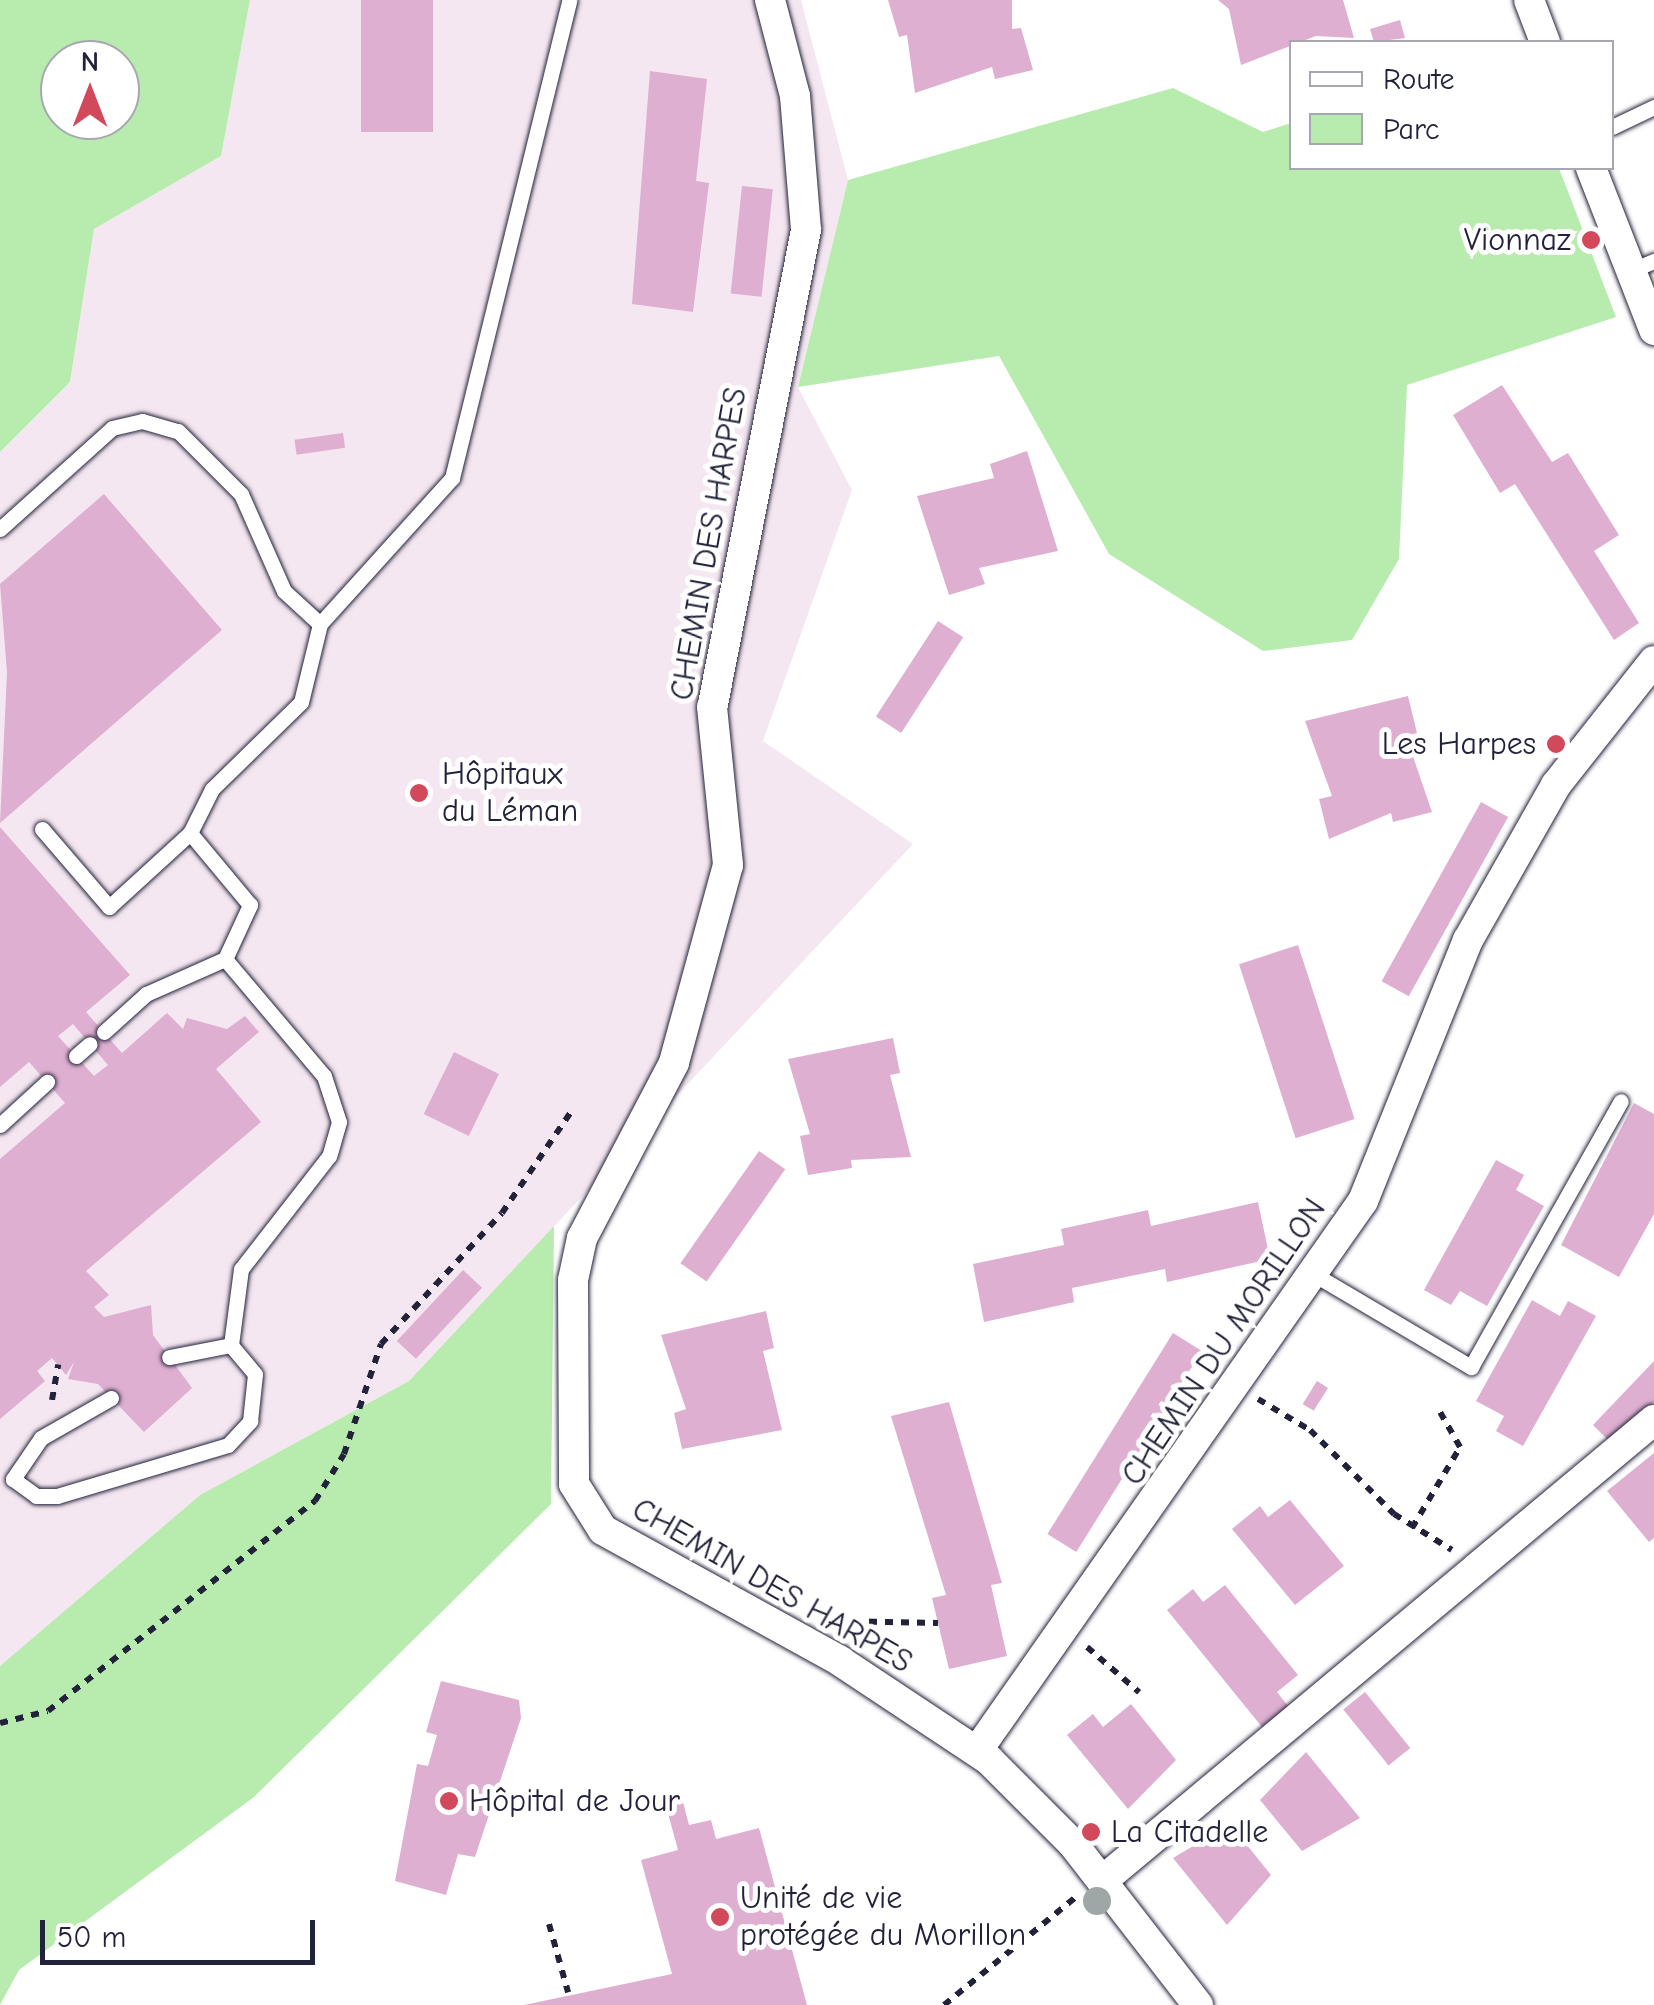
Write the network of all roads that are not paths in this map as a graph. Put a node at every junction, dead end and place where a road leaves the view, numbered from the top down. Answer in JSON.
{"nodes":[{"id":1,"x":569,"y":0,"type":"edge"},
{"id":2,"x":770,"y":0,"type":"edge"},
{"id":3,"x":1529,"y":0,"type":"edge"},
{"id":4,"x":1544,"y":40,"type":"edge"},
{"id":5,"x":1654,"y":106,"type":"edge"},
{"id":6,"x":1614,"y":125,"type":"edge"},
{"id":7,"x":1592,"y":170,"type":"edge"},
{"id":8,"x":1642,"y":266,"type":"edge"},
{"id":9,"x":1654,"y":330,"type":"edge"},
{"id":10,"x":0,"y":529,"type":"edge"},
{"id":11,"x":320,"y":624,"type":"junction"},
{"id":12,"x":1654,"y":661,"type":"edge"},
{"id":13,"x":42,"y":830,"type":"dead end"},
{"id":14,"x":190,"y":833,"type":"junction"},
{"id":15,"x":224,"y":959,"type":"junction"},
{"id":16,"x":104,"y":1032,"type":"dead end"},
{"id":17,"x":90,"y":1044,"type":"dead end"},
{"id":18,"x":76,"y":1056,"type":"dead end"},
{"id":19,"x":47,"y":1082,"type":"dead end"},
{"id":20,"x":1621,"y":1101,"type":"dead end"},
{"id":21,"x":0,"y":1125,"type":"edge"},
{"id":22,"x":1312,"y":1274,"type":"junction"},
{"id":23,"x":232,"y":1345,"type":"junction"},
{"id":24,"x":168,"y":1357,"type":"dead end"},
{"id":25,"x":111,"y":1398,"type":"dead end"},
{"id":26,"x":1654,"y":1420,"type":"edge"},
{"id":27,"x":12,"y":1479,"type":"junction"},
{"id":28,"x":0,"y":1493,"type":"edge"},
{"id":29,"x":977,"y":1751,"type":"junction"},
{"id":30,"x":1093,"y":1885,"type":"junction"},
{"id":31,"x":1198,"y":2005,"type":"edge"}],
"edges":[{"from":1,"to":11,"type":"lane"},
{"from":2,"to":29,"type":"street","name":"CHEMIN DES HARPES"},
{"from":3,"to":4,"type":"street"},
{"from":5,"to":6,"type":"lane"},
{"from":7,"to":8,"type":"street"},
{"from":8,"to":9,"type":"street"},
{"from":10,"to":11,"type":"lane"},
{"from":11,"to":14,"type":"lane"},
{"from":12,"to":22,"type":"street","name":"CHEMIN DU MORILLON"},
{"from":13,"to":14,"type":"lane"},
{"from":14,"to":15,"type":"lane"},
{"from":15,"to":16,"type":"lane"},
{"from":15,"to":23,"type":"lane"},
{"from":17,"to":18,"type":"lane"},
{"from":19,"to":21,"type":"lane"},
{"from":20,"to":22,"type":"lane"},
{"from":22,"to":29,"type":"street","name":"CHEMIN DU MORILLON"},
{"from":23,"to":24,"type":"lane"},
{"from":23,"to":27,"type":"lane"},
{"from":25,"to":27,"type":"lane"},
{"from":26,"to":30,"type":"street"},
{"from":27,"to":28,"type":"lane"},
{"from":29,"to":30,"type":"street"},
{"from":30,"to":31,"type":"street"}]}
